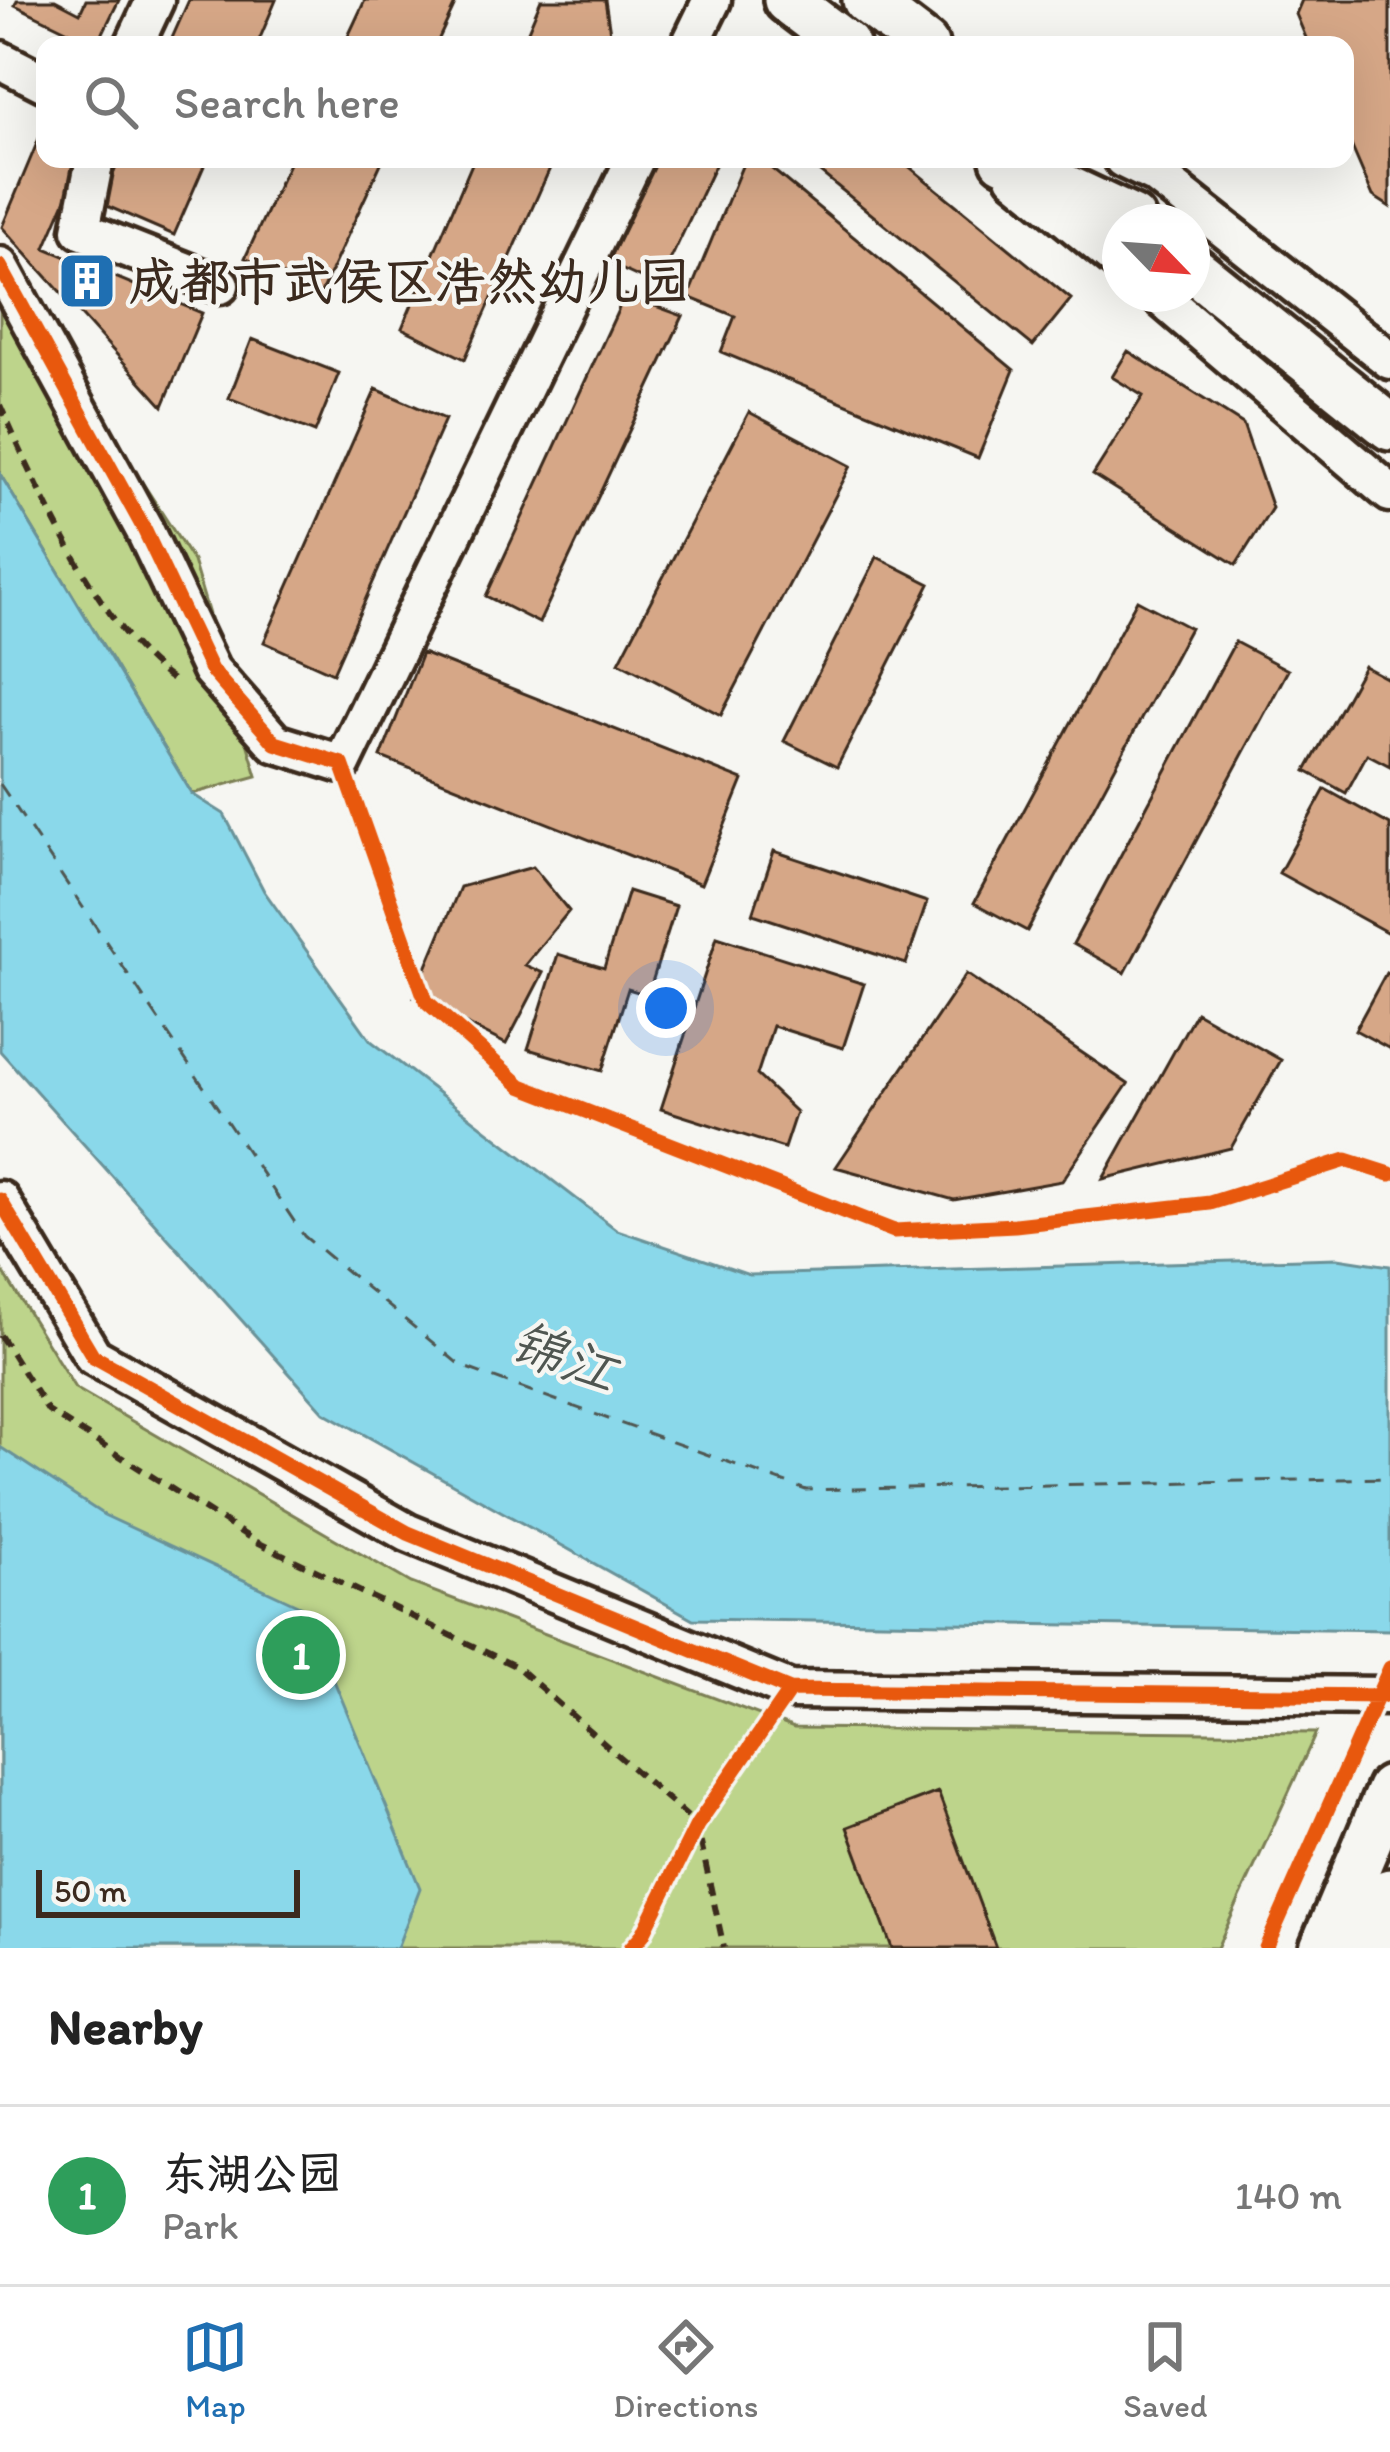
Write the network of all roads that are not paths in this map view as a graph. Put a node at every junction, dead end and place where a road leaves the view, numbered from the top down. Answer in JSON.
{"nodes":[{"id":1,"x":155,"y":0,"type":"edge"},
{"id":2,"x":712,"y":0,"type":"edge"},
{"id":3,"x":787,"y":0,"type":"edge"},
{"id":4,"x":866,"y":0,"type":"edge"},
{"id":5,"x":138,"y":36,"type":"edge"},
{"id":6,"x":694,"y":36,"type":"edge"},
{"id":7,"x":834,"y":36,"type":"edge"},
{"id":8,"x":913,"y":36,"type":"edge"},
{"id":9,"x":0,"y":60,"type":"edge"},
{"id":10,"x":36,"y":78,"type":"edge"},
{"id":11,"x":93,"y":168,"type":"edge"},
{"id":12,"x":631,"y":168,"type":"edge"},
{"id":13,"x":1010,"y":168,"type":"edge"},
{"id":14,"x":1019,"y":168,"type":"edge"},
{"id":15,"x":1072,"y":168,"type":"edge"},
{"id":16,"x":1142,"y":168,"type":"edge"},
{"id":17,"x":1103,"y":204,"type":"edge"},
{"id":18,"x":1102,"y":218,"type":"edge"},
{"id":19,"x":1102,"y":219,"type":"edge"},
{"id":20,"x":0,"y":266,"type":"edge"},
{"id":21,"x":1210,"y":283,"type":"edge"},
{"id":22,"x":220,"y":284,"type":"dead end"},
{"id":23,"x":1178,"y":312,"type":"edge"},
{"id":24,"x":1390,"y":360,"type":"edge"},
{"id":25,"x":1390,"y":428,"type":"edge"},
{"id":26,"x":1390,"y":493,"type":"edge"},
{"id":27,"x":0,"y":1200,"type":"edge"},
{"id":28,"x":1390,"y":1696,"type":"edge"},
{"id":29,"x":1390,"y":1789,"type":"edge"},
{"id":30,"x":1390,"y":1895,"type":"edge"},
{"id":31,"x":1323,"y":1948,"type":"edge"},
{"id":32,"x":1366,"y":1948,"type":"edge"}],
"edges":[{"from":1,"to":5,"type":"street"},
{"from":2,"to":6,"type":"street"},
{"from":3,"to":7,"type":"main road"},
{"from":4,"to":8,"type":"main road"},
{"from":9,"to":10,"type":"street"},
{"from":11,"to":22,"type":"street"},
{"from":12,"to":20,"type":"street"},
{"from":13,"to":19,"type":"street"},
{"from":14,"to":18,"type":"main road"},
{"from":15,"to":17,"type":"main road"},
{"from":16,"to":24,"type":"street"},
{"from":21,"to":25,"type":"main road"},
{"from":23,"to":26,"type":"street"},
{"from":27,"to":28,"type":"street"},
{"from":29,"to":31,"type":"main road"},
{"from":30,"to":32,"type":"highway"}]}
